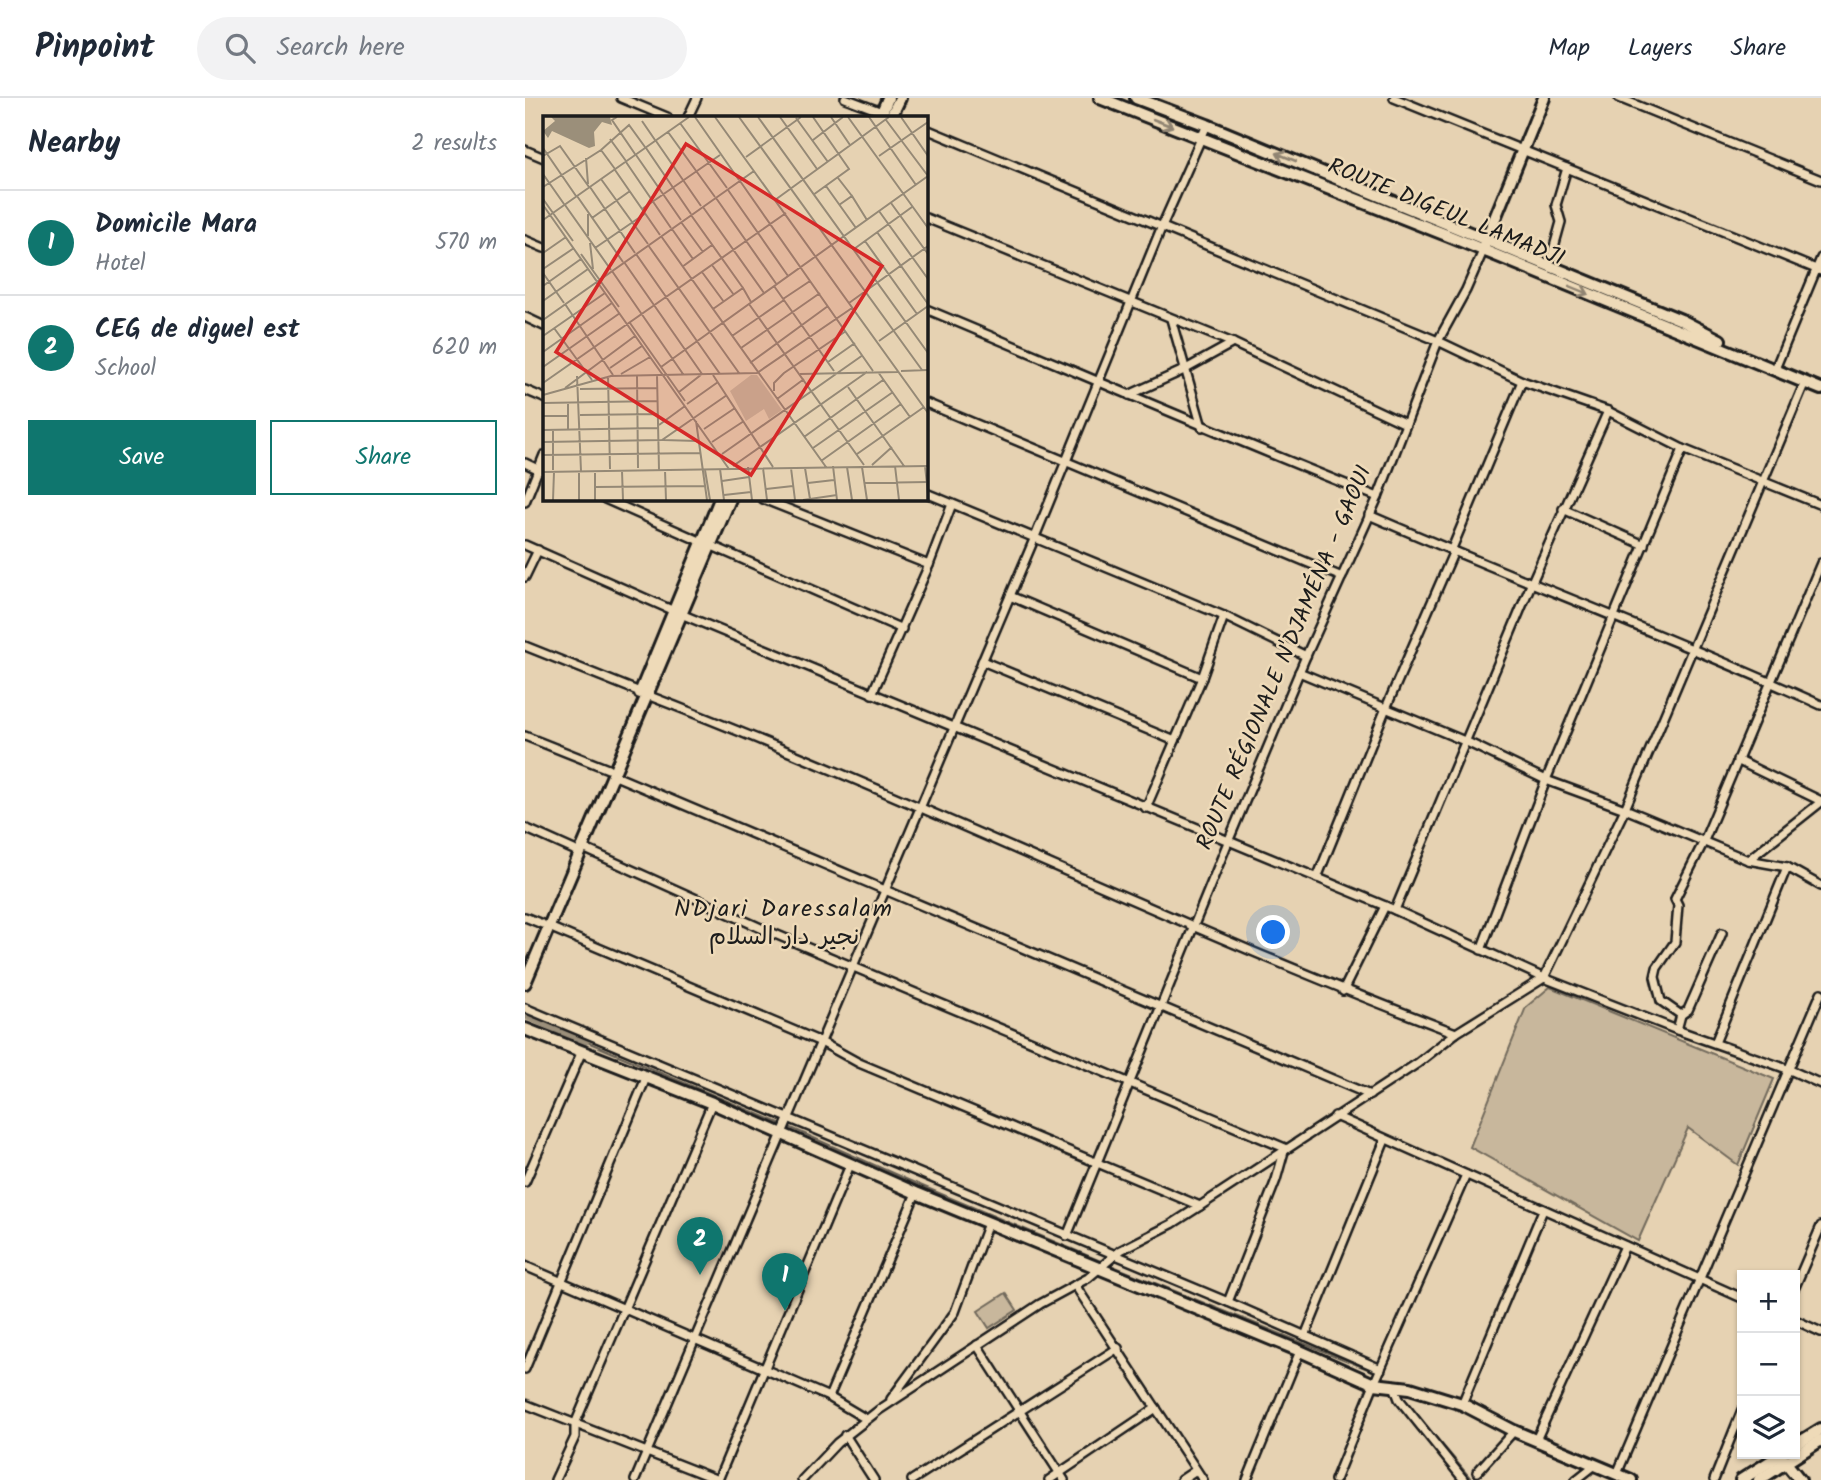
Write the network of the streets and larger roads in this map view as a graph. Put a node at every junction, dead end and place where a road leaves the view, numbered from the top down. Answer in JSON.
{"nodes":[{"id":1,"x":621,"y":98,"type":"edge"},
{"id":2,"x":697,"y":98,"type":"edge"},
{"id":3,"x":845,"y":98,"type":"edge"},
{"id":4,"x":888,"y":98,"type":"edge"},
{"id":5,"x":900,"y":98,"type":"edge"},
{"id":6,"x":1100,"y":98,"type":"edge"},
{"id":7,"x":1136,"y":98,"type":"edge"},
{"id":8,"x":1394,"y":98,"type":"edge"},
{"id":9,"x":1544,"y":98,"type":"edge"},
{"id":10,"x":1619,"y":98,"type":"edge"},
{"id":11,"x":631,"y":100,"type":"edge"},
{"id":12,"x":1115,"y":101,"type":"edge"},
{"id":13,"x":1637,"y":101,"type":"edge"},
{"id":14,"x":665,"y":116,"type":"edge"},
{"id":15,"x":688,"y":116,"type":"edge"},
{"id":16,"x":889,"y":116,"type":"edge"},
{"id":17,"x":1207,"y":125,"type":"junction"},
{"id":18,"x":927,"y":129,"type":"edge"},
{"id":19,"x":1202,"y":138,"type":"junction"},
{"id":20,"x":1524,"y":149,"type":"junction"},
{"id":21,"x":525,"y":150,"type":"edge"},
{"id":22,"x":543,"y":158,"type":"edge"},
{"id":23,"x":1567,"y":168,"type":"junction"},
{"id":24,"x":1821,"y":180,"type":"edge"},
{"id":25,"x":927,"y":218,"type":"edge"},
{"id":26,"x":1162,"y":226,"type":"junction"},
{"id":27,"x":525,"y":240,"type":"edge"},
{"id":28,"x":1484,"y":246,"type":"junction"},
{"id":29,"x":543,"y":248,"type":"edge"},
{"id":30,"x":1821,"y":258,"type":"edge"},
{"id":31,"x":1549,"y":265,"type":"junction"},
{"id":32,"x":1819,"y":270,"type":"edge"},
{"id":33,"x":1131,"y":301,"type":"junction"},
{"id":34,"x":927,"y":309,"type":"edge"},
{"id":35,"x":525,"y":317,"type":"edge"},
{"id":36,"x":1171,"y":319,"type":"junction"},
{"id":37,"x":543,"y":326,"type":"edge"},
{"id":38,"x":1438,"y":341,"type":"junction"},
{"id":39,"x":1233,"y":343,"type":"junction"},
{"id":40,"x":1775,"y":369,"type":"junction"},
{"id":41,"x":1184,"y":370,"type":"junction"},
{"id":42,"x":1099,"y":381,"type":"junction"},
{"id":43,"x":1522,"y":381,"type":"junction"},
{"id":44,"x":1805,"y":382,"type":"junction"},
{"id":45,"x":1821,"y":387,"type":"edge"},
{"id":46,"x":525,"y":390,"type":"edge"},
{"id":47,"x":1129,"y":395,"type":"junction"},
{"id":48,"x":543,"y":398,"type":"edge"},
{"id":49,"x":927,"y":403,"type":"edge"},
{"id":50,"x":1608,"y":411,"type":"junction"},
{"id":51,"x":1406,"y":424,"type":"junction"},
{"id":52,"x":1202,"y":427,"type":"junction"},
{"id":53,"x":1683,"y":449,"type":"junction"},
{"id":54,"x":1067,"y":461,"type":"junction"},
{"id":55,"x":525,"y":463,"type":"edge"},
{"id":56,"x":542,"y":470,"type":"edge"},
{"id":57,"x":1764,"y":482,"type":"junction"},
{"id":58,"x":927,"y":493,"type":"edge"},
{"id":59,"x":1378,"y":498,"type":"junction"},
{"id":60,"x":607,"y":500,"type":"edge"},
{"id":61,"x":720,"y":500,"type":"edge"},
{"id":62,"x":729,"y":500,"type":"edge"},
{"id":63,"x":766,"y":500,"type":"edge"},
{"id":64,"x":525,"y":502,"type":"edge"},
{"id":65,"x":952,"y":504,"type":"junction"},
{"id":66,"x":1821,"y":505,"type":"edge"},
{"id":67,"x":1563,"y":509,"type":"junction"},
{"id":68,"x":1369,"y":515,"type":"junction"},
{"id":69,"x":1035,"y":537,"type":"junction"},
{"id":70,"x":706,"y":543,"type":"junction"},
{"id":71,"x":525,"y":545,"type":"edge"},
{"id":72,"x":1644,"y":545,"type":"junction"},
{"id":73,"x":538,"y":550,"type":"junction"},
{"id":74,"x":1452,"y":551,"type":"junction"},
{"id":75,"x":1821,"y":563,"type":"edge"},
{"id":76,"x":929,"y":565,"type":"junction"},
{"id":77,"x":525,"y":577,"type":"edge"},
{"id":78,"x":1342,"y":577,"type":"junction"},
{"id":79,"x":1532,"y":582,"type":"junction"},
{"id":80,"x":1010,"y":596,"type":"junction"},
{"id":81,"x":678,"y":612,"type":"junction"},
{"id":82,"x":1224,"y":616,"type":"junction"},
{"id":83,"x":1614,"y":617,"type":"junction"},
{"id":84,"x":902,"y":629,"type":"junction"},
{"id":85,"x":525,"y":646,"type":"edge"},
{"id":86,"x":1692,"y":649,"type":"junction"},
{"id":87,"x":1306,"y":656,"type":"junction"},
{"id":88,"x":982,"y":661,"type":"junction"},
{"id":89,"x":1299,"y":672,"type":"junction"},
{"id":90,"x":1202,"y":678,"type":"junction"},
{"id":91,"x":1771,"y":682,"type":"junction"},
{"id":92,"x":644,"y":694,"type":"junction"},
{"id":93,"x":872,"y":694,"type":"junction"},
{"id":94,"x":1821,"y":705,"type":"edge"},
{"id":95,"x":1386,"y":708,"type":"junction"},
{"id":96,"x":954,"y":728,"type":"junction"},
{"id":97,"x":525,"y":736,"type":"edge"},
{"id":98,"x":1175,"y":741,"type":"junction"},
{"id":99,"x":1467,"y":742,"type":"junction"},
{"id":100,"x":1737,"y":760,"type":"junction"},
{"id":101,"x":611,"y":772,"type":"junction"},
{"id":102,"x":1546,"y":780,"type":"junction"},
{"id":103,"x":1821,"y":802,"type":"edge"},
{"id":104,"x":1146,"y":807,"type":"junction"},
{"id":105,"x":920,"y":808,"type":"junction"},
{"id":106,"x":1625,"y":809,"type":"junction"},
{"id":107,"x":525,"y":828,"type":"edge"},
{"id":108,"x":1228,"y":842,"type":"junction"},
{"id":109,"x":1703,"y":843,"type":"junction"},
{"id":110,"x":577,"y":849,"type":"junction"},
{"id":111,"x":1748,"y":860,"type":"junction"},
{"id":112,"x":1787,"y":867,"type":"junction"},
{"id":113,"x":1317,"y":877,"type":"junction"},
{"id":114,"x":1821,"y":886,"type":"edge"},
{"id":115,"x":887,"y":889,"type":"junction"},
{"id":116,"x":1385,"y":906,"type":"junction"},
{"id":117,"x":1395,"y":910,"type":"junction"},
{"id":118,"x":525,"y":917,"type":"edge"},
{"id":119,"x":546,"y":925,"type":"junction"},
{"id":120,"x":1194,"y":927,"type":"junction"},
{"id":121,"x":1722,"y":933,"type":"dead end"},
{"id":122,"x":1481,"y":950,"type":"junction"},
{"id":123,"x":525,"y":965,"type":"edge"},
{"id":124,"x":854,"y":965,"type":"junction"},
{"id":125,"x":1544,"y":978,"type":"junction"},
{"id":126,"x":525,"y":983,"type":"edge"},
{"id":127,"x":1343,"y":991,"type":"junction"},
{"id":128,"x":1821,"y":993,"type":"edge"},
{"id":129,"x":1162,"y":1007,"type":"junction"},
{"id":130,"x":525,"y":1008,"type":"edge"},
{"id":131,"x":1681,"y":1015,"type":"junction"},
{"id":132,"x":525,"y":1029,"type":"edge"},
{"id":133,"x":1677,"y":1030,"type":"junction"},
{"id":134,"x":1456,"y":1033,"type":"junction"},
{"id":135,"x":821,"y":1042,"type":"junction"},
{"id":136,"x":1715,"y":1043,"type":"junction"},
{"id":137,"x":582,"y":1051,"type":"junction"},
{"id":138,"x":1790,"y":1070,"type":"junction"},
{"id":139,"x":646,"y":1078,"type":"junction"},
{"id":140,"x":1131,"y":1083,"type":"junction"},
{"id":141,"x":1821,"y":1084,"type":"edge"},
{"id":142,"x":1370,"y":1094,"type":"junction"},
{"id":143,"x":712,"y":1103,"type":"junction"},
{"id":144,"x":1335,"y":1116,"type":"junction"},
{"id":145,"x":789,"y":1119,"type":"junction"},
{"id":146,"x":783,"y":1133,"type":"junction"},
{"id":147,"x":1385,"y":1140,"type":"junction"},
{"id":148,"x":1285,"y":1148,"type":"junction"},
{"id":149,"x":1099,"y":1162,"type":"junction"},
{"id":150,"x":851,"y":1165,"type":"junction"},
{"id":151,"x":1466,"y":1175,"type":"junction"},
{"id":152,"x":525,"y":1182,"type":"edge"},
{"id":153,"x":916,"y":1193,"type":"junction"},
{"id":154,"x":1200,"y":1206,"type":"junction"},
{"id":155,"x":1543,"y":1210,"type":"junction"},
{"id":156,"x":988,"y":1223,"type":"junction"},
{"id":157,"x":1821,"y":1226,"type":"edge"},
{"id":158,"x":1067,"y":1236,"type":"junction"},
{"id":159,"x":1625,"y":1246,"type":"junction"},
{"id":160,"x":1113,"y":1256,"type":"junction"},
{"id":161,"x":525,"y":1266,"type":"edge"},
{"id":162,"x":1101,"y":1268,"type":"junction"},
{"id":163,"x":1800,"y":1275,"type":"edge"},
{"id":164,"x":1701,"y":1279,"type":"junction"},
{"id":165,"x":562,"y":1281,"type":"junction"},
{"id":166,"x":1075,"y":1285,"type":"junction"},
{"id":167,"x":1737,"y":1295,"type":"edge"},
{"id":168,"x":1228,"y":1302,"type":"junction"},
{"id":169,"x":625,"y":1310,"type":"junction"},
{"id":170,"x":1800,"y":1323,"type":"edge"},
{"id":171,"x":1821,"y":1332,"type":"edge"},
{"id":172,"x":1305,"y":1336,"type":"junction"},
{"id":173,"x":695,"y":1338,"type":"junction"},
{"id":174,"x":977,"y":1345,"type":"junction"},
{"id":175,"x":1118,"y":1348,"type":"junction"},
{"id":176,"x":1300,"y":1351,"type":"junction"},
{"id":177,"x":763,"y":1368,"type":"junction"},
{"id":178,"x":525,"y":1369,"type":"edge"},
{"id":179,"x":1381,"y":1369,"type":"junction"},
{"id":180,"x":1374,"y":1384,"type":"junction"},
{"id":181,"x":1394,"y":1386,"type":"junction"},
{"id":182,"x":829,"y":1397,"type":"junction"},
{"id":183,"x":525,"y":1404,"type":"edge"},
{"id":184,"x":1462,"y":1404,"type":"junction"},
{"id":185,"x":886,"y":1405,"type":"junction"},
{"id":186,"x":1156,"y":1408,"type":"junction"},
{"id":187,"x":1020,"y":1413,"type":"junction"},
{"id":188,"x":866,"y":1419,"type":"junction"},
{"id":189,"x":1737,"y":1422,"type":"edge"},
{"id":190,"x":575,"y":1424,"type":"junction"},
{"id":191,"x":1821,"y":1429,"type":"edge"},
{"id":192,"x":1514,"y":1431,"type":"junction"},
{"id":193,"x":845,"y":1435,"type":"junction"},
{"id":194,"x":1536,"y":1440,"type":"junction"},
{"id":195,"x":1821,"y":1440,"type":"edge"},
{"id":196,"x":1800,"y":1442,"type":"edge"},
{"id":197,"x":1800,"y":1449,"type":"edge"},
{"id":198,"x":646,"y":1452,"type":"junction"},
{"id":199,"x":1778,"y":1459,"type":"edge"},
{"id":200,"x":1780,"y":1459,"type":"edge"},
{"id":201,"x":1784,"y":1459,"type":"edge"},
{"id":202,"x":1595,"y":1465,"type":"junction"},
{"id":203,"x":1196,"y":1470,"type":"junction"},
{"id":204,"x":1477,"y":1472,"type":"dead end"},
{"id":205,"x":1617,"y":1474,"type":"junction"},
{"id":206,"x":1062,"y":1477,"type":"edge"},
{"id":207,"x":1462,"y":1479,"type":"edge"},
{"id":208,"x":555,"y":1480,"type":"edge"},
{"id":209,"x":635,"y":1480,"type":"edge"},
{"id":210,"x":718,"y":1480,"type":"edge"},
{"id":211,"x":802,"y":1480,"type":"edge"},
{"id":212,"x":874,"y":1480,"type":"edge"},
{"id":213,"x":912,"y":1480,"type":"edge"},
{"id":214,"x":1049,"y":1480,"type":"edge"},
{"id":215,"x":1181,"y":1480,"type":"edge"},
{"id":216,"x":1203,"y":1480,"type":"edge"},
{"id":217,"x":1247,"y":1480,"type":"edge"},
{"id":218,"x":1335,"y":1480,"type":"edge"},
{"id":219,"x":1576,"y":1480,"type":"edge"},
{"id":220,"x":1631,"y":1480,"type":"edge"},
{"id":221,"x":1714,"y":1480,"type":"edge"},
{"id":222,"x":1741,"y":1480,"type":"edge"},
{"id":223,"x":1759,"y":1480,"type":"edge"},
{"id":224,"x":1800,"y":1480,"type":"edge"}],
"edges":[{"from":1,"to":11,"type":"street"},
{"from":2,"to":15,"type":"street"},
{"from":3,"to":16,"type":"street"},
{"from":4,"to":16,"type":"street"},
{"from":5,"to":16,"type":"street"},
{"from":6,"to":12,"type":"street","name":"ROUTE DIGEUL LAMADJI"},
{"from":7,"to":17,"type":"street","name":"ROUTE DIGEUL LAMADJI"},
{"from":8,"to":20,"type":"street"},
{"from":9,"to":20,"type":"street","name":"ROUTE RÉGIONALE N'DJAMÉNA - GAOUI"},
{"from":10,"to":13,"type":"street"},
{"from":11,"to":14,"type":"street"},
{"from":12,"to":19,"type":"street","name":"ROUTE DIGEUL LAMADJI","one_way":true},
{"from":13,"to":24,"type":"street"},
{"from":17,"to":19,"type":"street"},
{"from":28,"to":17,"type":"street","name":"ROUTE DIGEUL LAMADJI","one_way":true},
{"from":18,"to":26,"type":"street"},
{"from":19,"to":26,"type":"street"},
{"from":19,"to":28,"type":"street","name":"ROUTE DIGEUL LAMADJI"},
{"from":20,"to":23,"type":"street"},
{"from":20,"to":28,"type":"street","name":"ROUTE RÉGIONALE N'DJAMÉNA - GAOUI"},
{"from":21,"to":22,"type":"street"},
{"from":23,"to":31,"type":"street"},
{"from":23,"to":32,"type":"street"},
{"from":25,"to":33,"type":"street"},
{"from":26,"to":33,"type":"street"},
{"from":26,"to":38,"type":"street"},
{"from":27,"to":29,"type":"street"},
{"from":28,"to":31,"type":"street","name":"ROUTE DIGEUL LAMADJI"},
{"from":28,"to":38,"type":"street","name":"ROUTE RÉGIONALE N'DJAMÉNA - GAOUI"},
{"from":28,"to":40,"type":"street","name":"ROUTE DIGEUL LAMADJI","one_way":true},
{"from":30,"to":32,"type":"street"},
{"from":31,"to":40,"type":"street","name":"ROUTE DIGEUL LAMADJI"},
{"from":32,"to":40,"type":"street"},
{"from":33,"to":36,"type":"street"},
{"from":33,"to":42,"type":"street"},
{"from":34,"to":42,"type":"street"},
{"from":35,"to":37,"type":"street"},
{"from":36,"to":39,"type":"street"},
{"from":36,"to":41,"type":"street"},
{"from":38,"to":43,"type":"street"},
{"from":38,"to":51,"type":"street","name":"ROUTE RÉGIONALE N'DJAMÉNA - GAOUI"},
{"from":39,"to":41,"type":"street"},
{"from":39,"to":51,"type":"street"},
{"from":40,"to":44,"type":"street","name":"ROUTE DIGEUL LAMADJI"},
{"from":40,"to":45,"type":"street","name":"ROUTE DIGEUL LAMADJI"},
{"from":41,"to":47,"type":"street"},
{"from":41,"to":52,"type":"street"},
{"from":42,"to":47,"type":"street"},
{"from":42,"to":54,"type":"street"},
{"from":43,"to":50,"type":"street"},
{"from":43,"to":74,"type":"street"},
{"from":44,"to":45,"type":"street","name":"ROUTE DIGEUL LAMADJI"},
{"from":44,"to":57,"type":"street"},
{"from":46,"to":48,"type":"street"},
{"from":47,"to":52,"type":"street"},
{"from":49,"to":54,"type":"street"},
{"from":50,"to":53,"type":"street"},
{"from":50,"to":67,"type":"street"},
{"from":51,"to":59,"type":"street","name":"ROUTE RÉGIONALE N'DJAMÉNA - GAOUI"},
{"from":52,"to":59,"type":"street"},
{"from":53,"to":57,"type":"street"},
{"from":53,"to":72,"type":"street"},
{"from":54,"to":69,"type":"street"},
{"from":54,"to":78,"type":"street"},
{"from":55,"to":56,"type":"street"},
{"from":56,"to":64,"type":"street"},
{"from":57,"to":66,"type":"street"},
{"from":57,"to":86,"type":"street"},
{"from":58,"to":65,"type":"street"},
{"from":59,"to":68,"type":"street","name":"ROUTE RÉGIONALE N'DJAMÉNA - GAOUI"},
{"from":60,"to":70,"type":"street"},
{"from":61,"to":70,"type":"street"},
{"from":62,"to":70,"type":"street"},
{"from":63,"to":76,"type":"street"},
{"from":65,"to":69,"type":"street"},
{"from":65,"to":76,"type":"street"},
{"from":67,"to":72,"type":"street"},
{"from":67,"to":79,"type":"street"},
{"from":68,"to":74,"type":"street"},
{"from":68,"to":78,"type":"street","name":"ROUTE RÉGIONALE N'DJAMÉNA - GAOUI"},
{"from":69,"to":80,"type":"street"},
{"from":69,"to":82,"type":"street"},
{"from":70,"to":81,"type":"street"},
{"from":70,"to":84,"type":"street"},
{"from":71,"to":73,"type":"street"},
{"from":72,"to":83,"type":"street"},
{"from":73,"to":77,"type":"street"},
{"from":73,"to":81,"type":"street"},
{"from":74,"to":79,"type":"street"},
{"from":74,"to":95,"type":"street"},
{"from":75,"to":91,"type":"street"},
{"from":76,"to":84,"type":"street"},
{"from":78,"to":87,"type":"street","name":"ROUTE RÉGIONALE N'DJAMÉNA - GAOUI"},
{"from":79,"to":83,"type":"street"},
{"from":79,"to":99,"type":"street"},
{"from":80,"to":88,"type":"street"},
{"from":80,"to":90,"type":"street"},
{"from":81,"to":92,"type":"street"},
{"from":81,"to":93,"type":"street"},
{"from":82,"to":87,"type":"street"},
{"from":82,"to":90,"type":"street"},
{"from":83,"to":86,"type":"street"},
{"from":83,"to":102,"type":"street"},
{"from":84,"to":93,"type":"street"},
{"from":85,"to":92,"type":"street"},
{"from":86,"to":91,"type":"street"},
{"from":86,"to":106,"type":"street"},
{"from":87,"to":89,"type":"street","name":"ROUTE RÉGIONALE N'DJAMÉNA - GAOUI"},
{"from":88,"to":96,"type":"street"},
{"from":88,"to":98,"type":"street"},
{"from":89,"to":95,"type":"street"},
{"from":89,"to":108,"type":"street","name":"ROUTE RÉGIONALE N'DJAMÉNA - GAOUI"},
{"from":90,"to":98,"type":"street"},
{"from":91,"to":94,"type":"street"},
{"from":91,"to":100,"type":"street"},
{"from":92,"to":101,"type":"street"},
{"from":92,"to":105,"type":"street"},
{"from":93,"to":96,"type":"street"},
{"from":95,"to":99,"type":"street"},
{"from":95,"to":113,"type":"street"},
{"from":96,"to":104,"type":"street"},
{"from":96,"to":105,"type":"street"},
{"from":97,"to":101,"type":"street"},
{"from":98,"to":104,"type":"street"},
{"from":99,"to":102,"type":"street"},
{"from":99,"to":117,"type":"street"},
{"from":100,"to":103,"type":"street"},
{"from":100,"to":109,"type":"street"},
{"from":101,"to":110,"type":"street"},
{"from":101,"to":115,"type":"street"},
{"from":102,"to":106,"type":"street"},
{"from":102,"to":122,"type":"street"},
{"from":103,"to":111,"type":"street"},
{"from":104,"to":108,"type":"street"},
{"from":105,"to":115,"type":"street"},
{"from":105,"to":120,"type":"street"},
{"from":106,"to":109,"type":"street"},
{"from":106,"to":125,"type":"street"},
{"from":107,"to":110,"type":"street"},
{"from":108,"to":113,"type":"street"},
{"from":108,"to":120,"type":"street","name":"ROUTE RÉGIONALE N'DJAMÉNA - GAOUI"},
{"from":109,"to":111,"type":"street"},
{"from":109,"to":131,"type":"street"},
{"from":110,"to":119,"type":"street"},
{"from":110,"to":124,"type":"street"},
{"from":111,"to":112,"type":"street"},
{"from":112,"to":114,"type":"street"},
{"from":112,"to":136,"type":"street"},
{"from":113,"to":116,"type":"street"},
{"from":115,"to":124,"type":"street"},
{"from":115,"to":129,"type":"street"},
{"from":116,"to":117,"type":"street"},
{"from":116,"to":127,"type":"street"},
{"from":117,"to":122,"type":"street"},
{"from":118,"to":119,"type":"street"},
{"from":119,"to":123,"type":"street"},
{"from":119,"to":126,"type":"street"},
{"from":119,"to":135,"type":"street"},
{"from":120,"to":127,"type":"street"},
{"from":120,"to":129,"type":"street","name":"ROUTE RÉGIONALE N'DJAMÉNA - GAOUI"},
{"from":121,"to":131,"type":"street"},
{"from":122,"to":125,"type":"street"},
{"from":124,"to":135,"type":"street"},
{"from":124,"to":140,"type":"street"},
{"from":125,"to":133,"type":"street"},
{"from":125,"to":134,"type":"street"},
{"from":127,"to":134,"type":"street"},
{"from":128,"to":138,"type":"street"},
{"from":129,"to":140,"type":"street","name":"ROUTE RÉGIONALE N'DJAMÉNA - GAOUI"},
{"from":129,"to":142,"type":"street"},
{"from":130,"to":145,"type":"street"},
{"from":131,"to":133,"type":"street"},
{"from":132,"to":137,"type":"street"},
{"from":133,"to":136,"type":"street"},
{"from":134,"to":142,"type":"street"},
{"from":135,"to":145,"type":"street"},
{"from":135,"to":149,"type":"street"},
{"from":136,"to":138,"type":"street"},
{"from":137,"to":139,"type":"street"},
{"from":137,"to":152,"type":"street"},
{"from":138,"to":141,"type":"street"},
{"from":138,"to":164,"type":"street"},
{"from":139,"to":143,"type":"street"},
{"from":139,"to":165,"type":"street"},
{"from":140,"to":148,"type":"street"},
{"from":140,"to":149,"type":"street","name":"ROUTE RÉGIONALE N'DJAMÉNA - GAOUI"},
{"from":142,"to":144,"type":"street"},
{"from":143,"to":146,"type":"street"},
{"from":143,"to":169,"type":"street"},
{"from":144,"to":147,"type":"street"},
{"from":144,"to":148,"type":"street"},
{"from":145,"to":146,"type":"street"},
{"from":145,"to":158,"type":"street"},
{"from":146,"to":150,"type":"street"},
{"from":146,"to":173,"type":"street"},
{"from":147,"to":151,"type":"street"},
{"from":147,"to":172,"type":"street"},
{"from":148,"to":154,"type":"street"},
{"from":148,"to":168,"type":"street"},
{"from":149,"to":154,"type":"street"},
{"from":149,"to":158,"type":"street","name":"ROUTE RÉGIONALE N'DJAMÉNA - GAOUI"},
{"from":150,"to":153,"type":"street"},
{"from":150,"to":177,"type":"street"},
{"from":151,"to":155,"type":"street"},
{"from":151,"to":179,"type":"street"},
{"from":153,"to":156,"type":"street"},
{"from":153,"to":182,"type":"street"},
{"from":154,"to":160,"type":"street"},
{"from":155,"to":159,"type":"street"},
{"from":155,"to":184,"type":"street"},
{"from":156,"to":162,"type":"street"},
{"from":156,"to":185,"type":"street"},
{"from":157,"to":163,"type":"street"},
{"from":158,"to":160,"type":"street"},
{"from":159,"to":164,"type":"street"},
{"from":159,"to":194,"type":"street"},
{"from":160,"to":162,"type":"street"},
{"from":160,"to":168,"type":"street"},
{"from":161,"to":165,"type":"street"},
{"from":162,"to":166,"type":"street"},
{"from":162,"to":176,"type":"street"},
{"from":164,"to":167,"type":"street"},
{"from":164,"to":205,"type":"street"},
{"from":165,"to":169,"type":"street"},
{"from":165,"to":178,"type":"street"},
{"from":166,"to":174,"type":"street"},
{"from":166,"to":175,"type":"street"},
{"from":168,"to":172,"type":"street"},
{"from":169,"to":173,"type":"street"},
{"from":169,"to":190,"type":"street"},
{"from":170,"to":171,"type":"street"},
{"from":172,"to":179,"type":"street"},
{"from":173,"to":177,"type":"street"},
{"from":173,"to":198,"type":"street"},
{"from":174,"to":185,"type":"street"},
{"from":174,"to":187,"type":"street"},
{"from":175,"to":186,"type":"street"},
{"from":175,"to":187,"type":"street"},
{"from":176,"to":180,"type":"street"},
{"from":176,"to":217,"type":"street"},
{"from":177,"to":182,"type":"street"},
{"from":177,"to":210,"type":"street"},
{"from":179,"to":180,"type":"street"},
{"from":180,"to":181,"type":"street"},
{"from":180,"to":218,"type":"street"},
{"from":181,"to":184,"type":"street"},
{"from":181,"to":207,"type":"street"},
{"from":182,"to":188,"type":"street"},
{"from":183,"to":190,"type":"street"},
{"from":184,"to":192,"type":"street"},
{"from":185,"to":188,"type":"street"},
{"from":186,"to":203,"type":"street"},
{"from":186,"to":206,"type":"street"},
{"from":187,"to":206,"type":"street"},
{"from":187,"to":213,"type":"street"},
{"from":188,"to":193,"type":"street"},
{"from":189,"to":221,"type":"street"},
{"from":190,"to":198,"type":"street"},
{"from":190,"to":208,"type":"street"},
{"from":191,"to":196,"type":"street"},
{"from":192,"to":194,"type":"street"},
{"from":192,"to":204,"type":"street"},
{"from":193,"to":211,"type":"street"},
{"from":193,"to":212,"type":"street"},
{"from":194,"to":202,"type":"street"},
{"from":195,"to":197,"type":"street"},
{"from":198,"to":209,"type":"street"},
{"from":198,"to":210,"type":"street"},
{"from":199,"to":222,"type":"street"},
{"from":200,"to":223,"type":"street"},
{"from":201,"to":224,"type":"street"},
{"from":202,"to":205,"type":"street"},
{"from":202,"to":219,"type":"street"},
{"from":203,"to":215,"type":"street"},
{"from":203,"to":216,"type":"street"},
{"from":205,"to":220,"type":"street"},
{"from":206,"to":214,"type":"street"}]}
